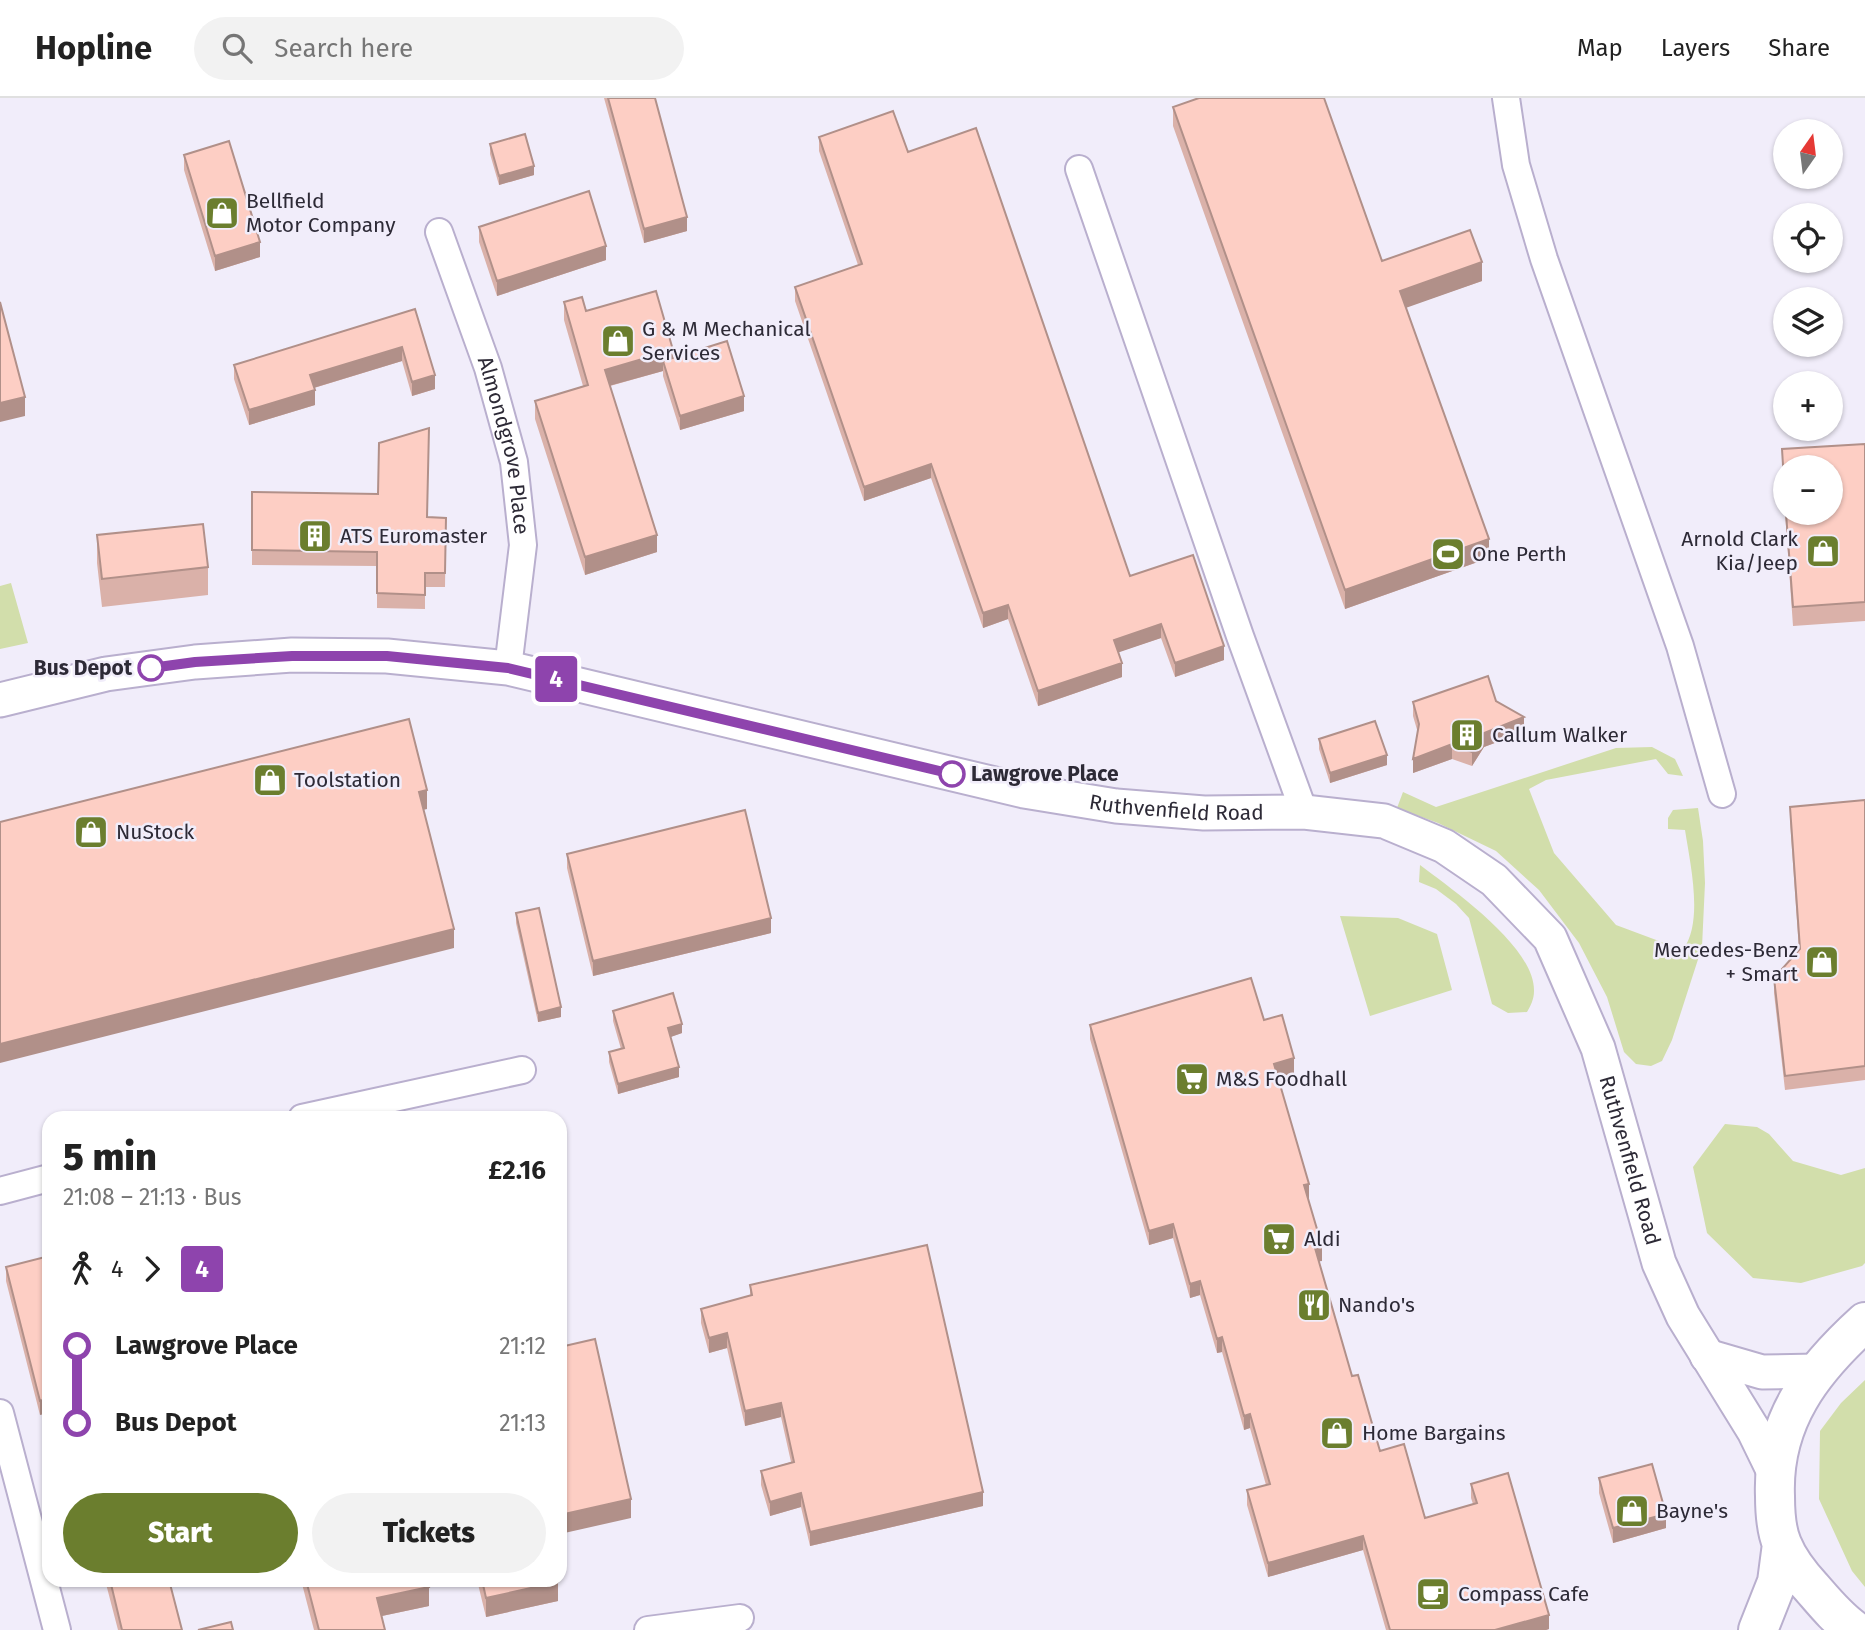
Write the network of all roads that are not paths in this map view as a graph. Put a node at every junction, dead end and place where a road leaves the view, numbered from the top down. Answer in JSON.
{"nodes":[{"id":1,"x":1506,"y":98,"type":"edge"},
{"id":2,"x":1079,"y":169,"type":"dead end"},
{"id":3,"x":439,"y":232,"type":"dead end"},
{"id":4,"x":508,"y":668,"type":"junction"},
{"id":5,"x":0,"y":700,"type":"edge"},
{"id":6,"x":1722,"y":794,"type":"dead end"},
{"id":7,"x":1304,"y":812,"type":"junction"},
{"id":8,"x":522,"y":1070,"type":"dead end"},
{"id":9,"x":334,"y":1111,"type":"edge"},
{"id":10,"x":42,"y":1180,"type":"edge"},
{"id":11,"x":0,"y":1191,"type":"edge"},
{"id":12,"x":1865,"y":1322,"type":"edge"},
{"id":13,"x":1707,"y":1356,"type":"junction"},
{"id":14,"x":1817,"y":1371,"type":"junction"},
{"id":15,"x":0,"y":1413,"type":"edge"},
{"id":16,"x":1774,"y":1472,"type":"junction"},
{"id":17,"x":1782,"y":1544,"type":"junction"},
{"id":18,"x":42,"y":1573,"type":"edge"},
{"id":19,"x":46,"y":1587,"type":"edge"},
{"id":20,"x":740,"y":1618,"type":"dead end"},
{"id":21,"x":57,"y":1630,"type":"edge"},
{"id":22,"x":648,"y":1630,"type":"edge"},
{"id":23,"x":1758,"y":1630,"type":"edge"},
{"id":24,"x":1854,"y":1630,"type":"edge"}],
"edges":[{"from":1,"to":6,"type":"street"},
{"from":2,"to":7,"type":"street"},
{"from":3,"to":4,"type":"street","name":"Almondgrove Place"},
{"from":4,"to":5,"type":"street","name":"Ruthvenfield Road"},
{"from":4,"to":7,"type":"street","name":"Ruthvenfield Road"},
{"from":7,"to":13,"type":"street","name":"Ruthvenfield Road"},
{"from":8,"to":9,"type":"street"},
{"from":10,"to":11,"type":"street"},
{"from":12,"to":14,"type":"highway"},
{"from":13,"to":14,"type":"street"},
{"from":13,"to":16,"type":"street","name":"Ruthvenfield Road"},
{"from":14,"to":16,"type":"highway"},
{"from":15,"to":18,"type":"street"},
{"from":16,"to":17,"type":"highway"},
{"from":17,"to":23,"type":"highway"},
{"from":17,"to":24,"type":"highway"},
{"from":19,"to":21,"type":"street"},
{"from":20,"to":22,"type":"street"}]}
